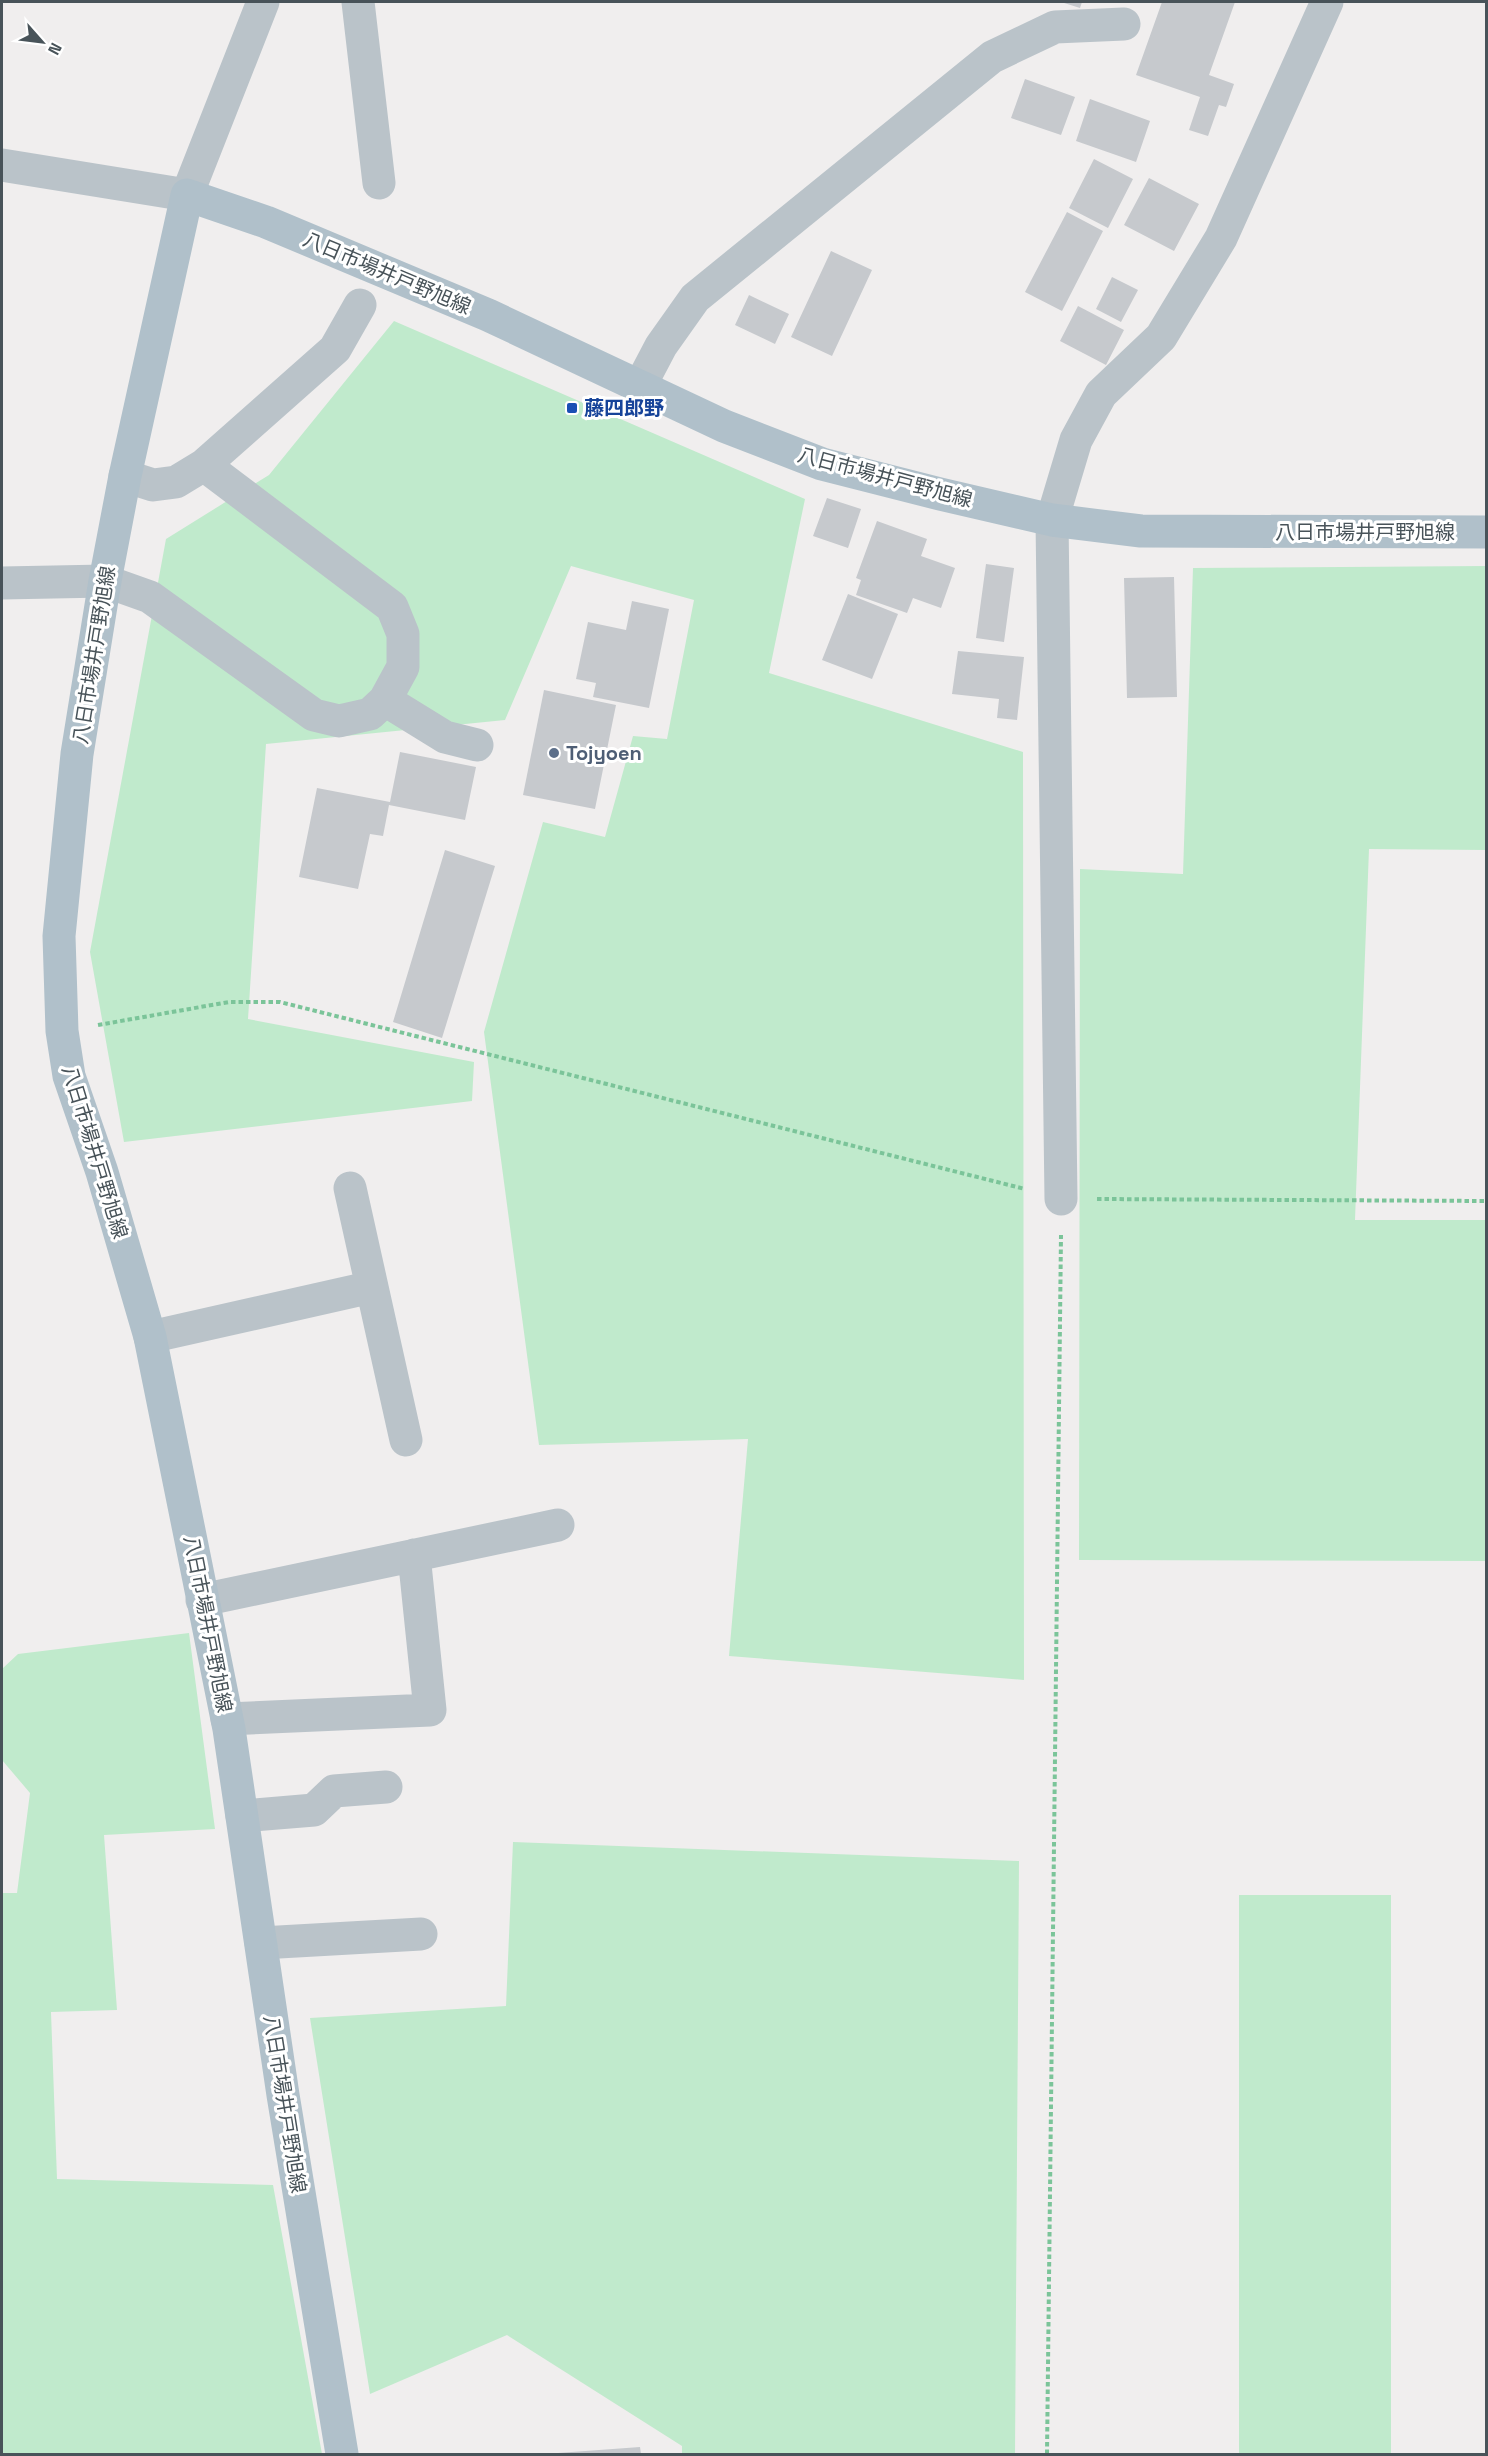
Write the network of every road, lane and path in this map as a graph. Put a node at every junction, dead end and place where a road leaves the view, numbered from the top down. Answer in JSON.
{"nodes":[{"id":1,"x":263,"y":2,"type":"edge"},
{"id":2,"x":358,"y":2,"type":"edge"},
{"id":3,"x":1327,"y":2,"type":"edge"},
{"id":4,"x":1124,"y":24,"type":"dead end"},
{"id":5,"x":2,"y":165,"type":"edge"},
{"id":6,"x":379,"y":183,"type":"dead end"},
{"id":7,"x":187,"y":195,"type":"junction"},
{"id":8,"x":360,"y":305,"type":"dead end"},
{"id":9,"x":640,"y":386,"type":"junction"},
{"id":10,"x":204,"y":465,"type":"junction"},
{"id":11,"x":125,"y":476,"type":"junction"},
{"id":12,"x":1052,"y":519,"type":"junction"},
{"id":13,"x":1486,"y":532,"type":"edge"},
{"id":14,"x":105,"y":581,"type":"junction"},
{"id":15,"x":2,"y":583,"type":"edge"},
{"id":16,"x":385,"y":700,"type":"junction"},
{"id":17,"x":477,"y":745,"type":"dead end"},
{"id":18,"x":62,"y":1031,"type":"junction"},
{"id":19,"x":350,"y":1188,"type":"dead end"},
{"id":20,"x":1061,"y":1198,"type":"junction"},
{"id":21,"x":1486,"y":1202,"type":"edge"},
{"id":22,"x":372,"y":1287,"type":"junction"},
{"id":23,"x":150,"y":1337,"type":"junction"},
{"id":24,"x":406,"y":1440,"type":"dead end"},
{"id":25,"x":558,"y":1524,"type":"dead end"},
{"id":26,"x":414,"y":1555,"type":"junction"},
{"id":27,"x":202,"y":1600,"type":"junction"},
{"id":28,"x":227,"y":1719,"type":"junction"},
{"id":29,"x":386,"y":1787,"type":"dead end"},
{"id":30,"x":242,"y":1816,"type":"junction"},
{"id":31,"x":421,"y":1934,"type":"dead end"},
{"id":32,"x":261,"y":1943,"type":"junction"},
{"id":33,"x":342,"y":2454,"type":"edge"},
{"id":34,"x":1047,"y":2454,"type":"edge"}],
"edges":[{"from":1,"to":7,"type":"street"},
{"from":2,"to":6,"type":"street"},
{"from":3,"to":12,"type":"street"},
{"from":4,"to":9,"type":"street"},
{"from":5,"to":7,"type":"street"},
{"from":7,"to":9,"type":"main road","name":"八日市場井戸野旭線"},
{"from":7,"to":11,"type":"main road","name":"八日市場井戸野旭線"},
{"from":8,"to":10,"type":"street"},
{"from":9,"to":12,"type":"main road","name":"八日市場井戸野旭線"},
{"from":10,"to":11,"type":"street"},
{"from":10,"to":16,"type":"street"},
{"from":11,"to":14,"type":"main road","name":"八日市場井戸野旭線"},
{"from":12,"to":13,"type":"main road","name":"八日市場井戸野旭線"},
{"from":12,"to":20,"type":"street"},
{"from":14,"to":15,"type":"street"},
{"from":14,"to":16,"type":"street"},
{"from":14,"to":18,"type":"main road","name":"八日市場井戸野旭線"},
{"from":16,"to":17,"type":"street"},
{"from":18,"to":20,"type":"path"},
{"from":18,"to":23,"type":"main road","name":"八日市場井戸野旭線"},
{"from":19,"to":22,"type":"street"},
{"from":20,"to":21,"type":"path"},
{"from":20,"to":34,"type":"path"},
{"from":22,"to":23,"type":"street"},
{"from":22,"to":24,"type":"street"},
{"from":23,"to":27,"type":"main road","name":"八日市場井戸野旭線"},
{"from":25,"to":26,"type":"street"},
{"from":26,"to":27,"type":"street"},
{"from":26,"to":28,"type":"street"},
{"from":27,"to":28,"type":"main road","name":"八日市場井戸野旭線"},
{"from":28,"to":30,"type":"main road","name":"八日市場井戸野旭線"},
{"from":29,"to":30,"type":"street"},
{"from":30,"to":32,"type":"main road","name":"八日市場井戸野旭線"},
{"from":31,"to":32,"type":"street"},
{"from":32,"to":33,"type":"main road","name":"八日市場井戸野旭線"}]}
